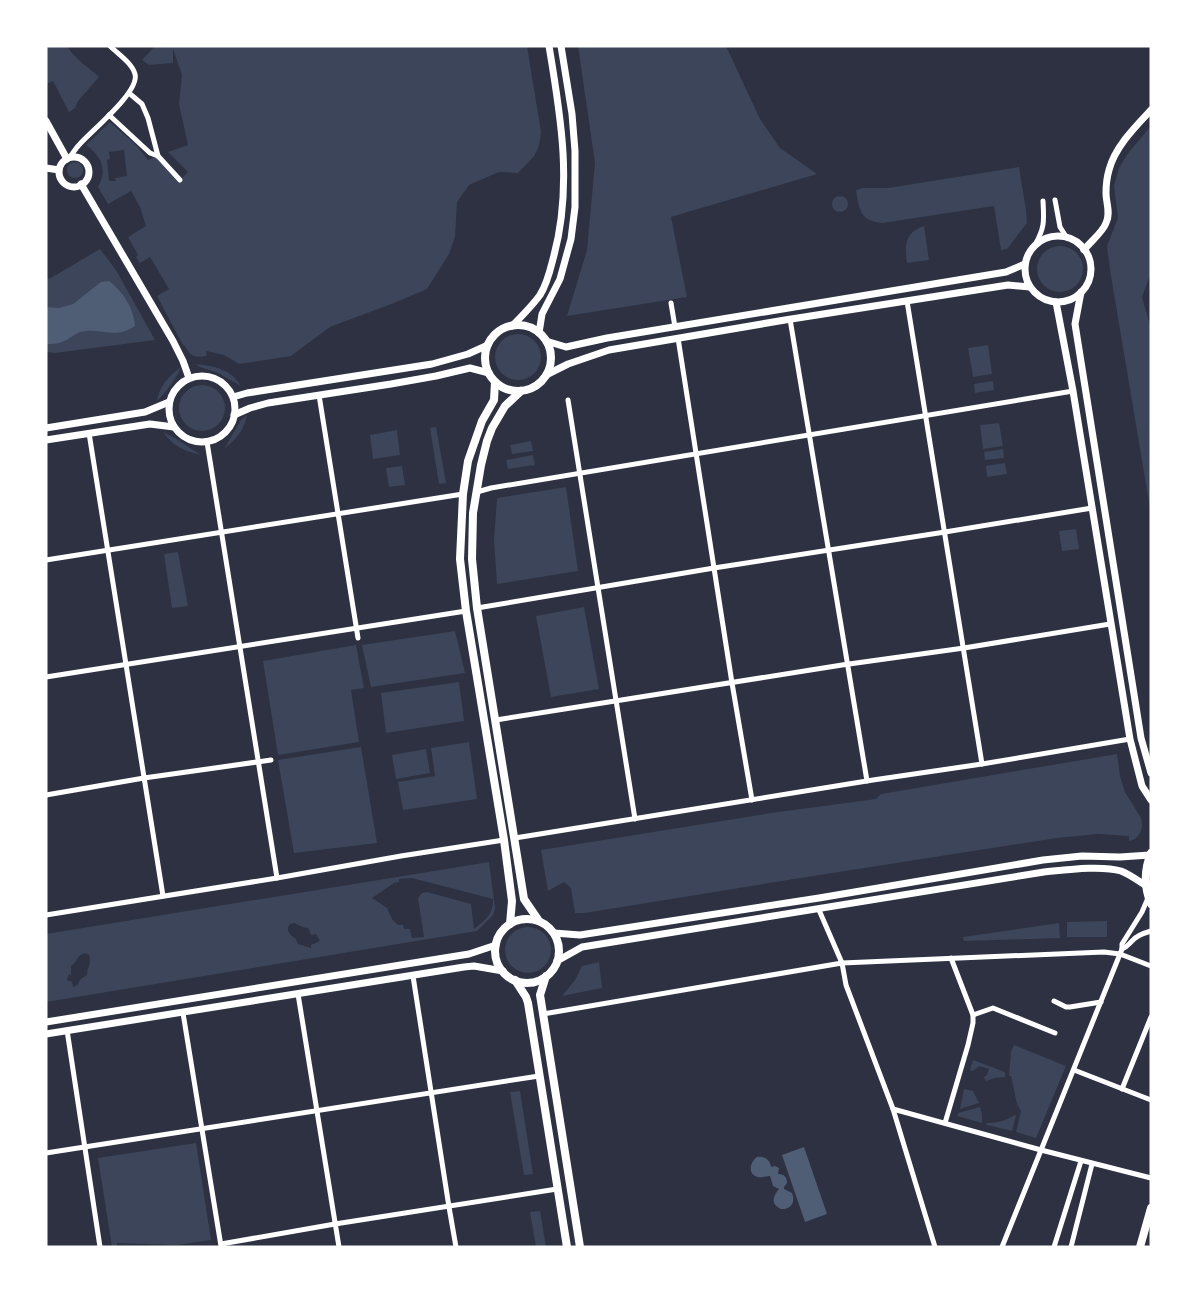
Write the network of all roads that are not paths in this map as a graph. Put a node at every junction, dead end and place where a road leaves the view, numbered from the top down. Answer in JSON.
{"nodes":[{"id":1,"x":110,"y":46,"type":"edge"},
{"id":2,"x":549,"y":46,"type":"edge"},
{"id":3,"x":561,"y":46,"type":"edge"},
{"id":4,"x":130,"y":93,"type":"junction"},
{"id":5,"x":1151,"y":110,"type":"edge"},
{"id":6,"x":110,"y":115,"type":"junction"},
{"id":7,"x":46,"y":121,"type":"edge"},
{"id":8,"x":158,"y":156,"type":"junction"},
{"id":9,"x":68,"y":158,"type":"junction"},
{"id":10,"x":46,"y":168,"type":"edge"},
{"id":11,"x":59,"y":170,"type":"junction"},
{"id":12,"x":180,"y":180,"type":"dead end"},
{"id":13,"x":81,"y":184,"type":"junction"},
{"id":14,"x":1055,"y":200,"type":"dead end"},
{"id":15,"x":1043,"y":201,"type":"dead end"},
{"id":16,"x":1068,"y":238,"type":"junction"},
{"id":17,"x":1035,"y":245,"type":"junction"},
{"id":18,"x":1084,"y":250,"type":"junction"},
{"id":19,"x":1025,"y":264,"type":"junction"},
{"id":20,"x":1030,"y":287,"type":"junction"},
{"id":21,"x":1081,"y":292,"type":"junction"},
{"id":22,"x":907,"y":301,"type":"junction"},
{"id":23,"x":1056,"y":302,"type":"junction"},
{"id":24,"x":671,"y":303,"type":"dead end"},
{"id":25,"x":790,"y":319,"type":"junction"},
{"id":26,"x":512,"y":326,"type":"junction"},
{"id":27,"x":675,"y":328,"type":"junction"},
{"id":28,"x":539,"y":334,"type":"junction"},
{"id":29,"x":678,"y":338,"type":"junction"},
{"id":30,"x":546,"y":341,"type":"junction"},
{"id":31,"x":488,"y":345,"type":"junction"},
{"id":32,"x":489,"y":373,"type":"junction"},
{"id":33,"x":546,"y":375,"type":"junction"},
{"id":34,"x":189,"y":378,"type":"junction"},
{"id":35,"x":495,"y":382,"type":"junction"},
{"id":36,"x":521,"y":391,"type":"junction"},
{"id":37,"x":1073,"y":391,"type":"junction"},
{"id":38,"x":319,"y":395,"type":"junction"},
{"id":39,"x":233,"y":397,"type":"junction"},
{"id":40,"x":568,"y":400,"type":"dead end"},
{"id":41,"x":169,"y":402,"type":"junction"},
{"id":42,"x":234,"y":415,"type":"junction"},
{"id":43,"x":926,"y":415,"type":"junction"},
{"id":44,"x":174,"y":427,"type":"junction"},
{"id":45,"x":46,"y":428,"type":"edge"},
{"id":46,"x":89,"y":433,"type":"junction"},
{"id":47,"x":810,"y":435,"type":"junction"},
{"id":48,"x":46,"y":440,"type":"edge"},
{"id":49,"x":208,"y":442,"type":"junction"},
{"id":50,"x":696,"y":454,"type":"junction"},
{"id":51,"x":580,"y":474,"type":"junction"},
{"id":52,"x":477,"y":492,"type":"junction"},
{"id":53,"x":463,"y":494,"type":"junction"},
{"id":54,"x":1092,"y":508,"type":"junction"},
{"id":55,"x":337,"y":513,"type":"junction"},
{"id":56,"x":222,"y":532,"type":"junction"},
{"id":57,"x":945,"y":532,"type":"junction"},
{"id":58,"x":108,"y":550,"type":"junction"},
{"id":59,"x":829,"y":550,"type":"junction"},
{"id":60,"x":46,"y":560,"type":"edge"},
{"id":61,"x":714,"y":568,"type":"junction"},
{"id":62,"x":598,"y":588,"type":"junction"},
{"id":63,"x":477,"y":608,"type":"junction"},
{"id":64,"x":466,"y":611,"type":"junction"},
{"id":65,"x":1110,"y":624,"type":"junction"},
{"id":66,"x":356,"y":629,"type":"junction"},
{"id":67,"x":358,"y":638,"type":"dead end"},
{"id":68,"x":240,"y":647,"type":"junction"},
{"id":69,"x":964,"y":648,"type":"junction"},
{"id":70,"x":848,"y":664,"type":"junction"},
{"id":71,"x":127,"y":665,"type":"junction"},
{"id":72,"x":46,"y":677,"type":"edge"},
{"id":73,"x":732,"y":682,"type":"junction"},
{"id":74,"x":616,"y":702,"type":"junction"},
{"id":75,"x":496,"y":720,"type":"junction"},
{"id":76,"x":1130,"y":739,"type":"junction"},
{"id":77,"x":271,"y":760,"type":"dead end"},
{"id":78,"x":259,"y":762,"type":"junction"},
{"id":79,"x":982,"y":764,"type":"junction"},
{"id":80,"x":1151,"y":773,"type":"edge"},
{"id":81,"x":144,"y":778,"type":"junction"},
{"id":82,"x":867,"y":781,"type":"junction"},
{"id":83,"x":46,"y":795,"type":"edge"},
{"id":84,"x":752,"y":800,"type":"junction"},
{"id":85,"x":1151,"y":800,"type":"edge"},
{"id":86,"x":635,"y":819,"type":"junction"},
{"id":87,"x":515,"y":838,"type":"junction"},
{"id":88,"x":504,"y":840,"type":"junction"},
{"id":89,"x":1150,"y":854,"type":"edge"},
{"id":90,"x":277,"y":878,"type":"junction"},
{"id":91,"x":1145,"y":885,"type":"junction"},
{"id":92,"x":163,"y":896,"type":"junction"},
{"id":93,"x":1150,"y":901,"type":"edge"},
{"id":94,"x":819,"y":910,"type":"junction"},
{"id":95,"x":46,"y":914,"type":"edge"},
{"id":96,"x":539,"y":921,"type":"junction"},
{"id":97,"x":510,"y":924,"type":"junction"},
{"id":98,"x":1151,"y":931,"type":"edge"},
{"id":99,"x":554,"y":933,"type":"junction"},
{"id":100,"x":496,"y":945,"type":"junction"},
{"id":101,"x":1121,"y":952,"type":"junction"},
{"id":102,"x":951,"y":958,"type":"junction"},
{"id":103,"x":557,"y":961,"type":"junction"},
{"id":104,"x":842,"y":963,"type":"junction"},
{"id":105,"x":1151,"y":966,"type":"edge"},
{"id":106,"x":503,"y":971,"type":"junction"},
{"id":107,"x":413,"y":976,"type":"junction"},
{"id":108,"x":546,"y":976,"type":"junction"},
{"id":109,"x":515,"y":980,"type":"junction"},
{"id":110,"x":298,"y":994,"type":"junction"},
{"id":111,"x":1054,"y":1001,"type":"dead end"},
{"id":112,"x":1101,"y":1002,"type":"junction"},
{"id":113,"x":182,"y":1013,"type":"junction"},
{"id":114,"x":543,"y":1014,"type":"junction"},
{"id":115,"x":973,"y":1015,"type":"junction"},
{"id":116,"x":1151,"y":1017,"type":"edge"},
{"id":117,"x":46,"y":1022,"type":"edge"},
{"id":118,"x":67,"y":1030,"type":"junction"},
{"id":119,"x":46,"y":1034,"type":"edge"},
{"id":120,"x":1055,"y":1034,"type":"dead end"},
{"id":121,"x":1074,"y":1070,"type":"junction"},
{"id":122,"x":539,"y":1076,"type":"junction"},
{"id":123,"x":1122,"y":1089,"type":"junction"},
{"id":124,"x":431,"y":1092,"type":"junction"},
{"id":125,"x":1151,"y":1100,"type":"edge"},
{"id":126,"x":893,"y":1109,"type":"junction"},
{"id":127,"x":316,"y":1111,"type":"junction"},
{"id":128,"x":945,"y":1123,"type":"junction"},
{"id":129,"x":203,"y":1129,"type":"junction"},
{"id":130,"x":85,"y":1147,"type":"junction"},
{"id":131,"x":1041,"y":1150,"type":"junction"},
{"id":132,"x":46,"y":1153,"type":"edge"},
{"id":133,"x":1081,"y":1161,"type":"junction"},
{"id":134,"x":1092,"y":1164,"type":"junction"},
{"id":135,"x":1151,"y":1178,"type":"edge"},
{"id":136,"x":557,"y":1189,"type":"junction"},
{"id":137,"x":449,"y":1207,"type":"junction"},
{"id":138,"x":1151,"y":1208,"type":"edge"},
{"id":139,"x":336,"y":1224,"type":"junction"},
{"id":140,"x":221,"y":1245,"type":"edge"},
{"id":141,"x":100,"y":1247,"type":"edge"},
{"id":142,"x":339,"y":1247,"type":"edge"},
{"id":143,"x":456,"y":1247,"type":"edge"},
{"id":144,"x":567,"y":1247,"type":"edge"},
{"id":145,"x":580,"y":1247,"type":"edge"},
{"id":146,"x":935,"y":1247,"type":"edge"},
{"id":147,"x":1002,"y":1247,"type":"edge"},
{"id":148,"x":1054,"y":1247,"type":"edge"},
{"id":149,"x":1071,"y":1247,"type":"edge"},
{"id":150,"x":1140,"y":1247,"type":"edge"}],
"edges":[{"from":1,"to":4,"type":"street"},
{"from":2,"to":26,"type":"street"},
{"from":3,"to":28,"type":"street"},
{"from":4,"to":6,"type":"street"},
{"from":4,"to":8,"type":"street"},
{"from":5,"to":18,"type":"street"},
{"from":6,"to":8,"type":"street"},
{"from":6,"to":9,"type":"street"},
{"from":7,"to":9,"type":"street"},
{"from":8,"to":12,"type":"street"},
{"from":9,"to":11,"type":"street"},
{"from":9,"to":13,"type":"street"},
{"from":10,"to":11,"type":"street"},
{"from":11,"to":13,"type":"street"},
{"from":13,"to":34,"type":"street"},
{"from":14,"to":16,"type":"street"},
{"from":15,"to":17,"type":"street"},
{"from":16,"to":17,"type":"street"},
{"from":16,"to":18,"type":"street"},
{"from":17,"to":19,"type":"street"},
{"from":18,"to":21,"type":"street"},
{"from":19,"to":20,"type":"street"},
{"from":19,"to":27,"type":"street"},
{"from":20,"to":22,"type":"street"},
{"from":20,"to":23,"type":"street"},
{"from":21,"to":23,"type":"street"},
{"from":21,"to":80,"type":"street"},
{"from":22,"to":25,"type":"street"},
{"from":22,"to":43,"type":"street"},
{"from":23,"to":37,"type":"street"},
{"from":24,"to":27,"type":"street"},
{"from":25,"to":29,"type":"street"},
{"from":25,"to":47,"type":"street"},
{"from":26,"to":28,"type":"main road"},
{"from":26,"to":31,"type":"main road"},
{"from":27,"to":30,"type":"street"},
{"from":28,"to":30,"type":"main road"},
{"from":29,"to":33,"type":"street"},
{"from":29,"to":50,"type":"street"},
{"from":30,"to":33,"type":"main road"},
{"from":31,"to":32,"type":"main road"},
{"from":31,"to":39,"type":"street"},
{"from":32,"to":35,"type":"main road"},
{"from":32,"to":38,"type":"street"},
{"from":33,"to":36,"type":"main road"},
{"from":34,"to":39,"type":"street"},
{"from":34,"to":41,"type":"street"},
{"from":35,"to":36,"type":"main road"},
{"from":35,"to":53,"type":"main road"},
{"from":36,"to":52,"type":"main road"},
{"from":37,"to":43,"type":"street"},
{"from":37,"to":54,"type":"street"},
{"from":38,"to":42,"type":"street"},
{"from":38,"to":55,"type":"street"},
{"from":39,"to":42,"type":"street"},
{"from":40,"to":51,"type":"street"},
{"from":41,"to":44,"type":"street"},
{"from":41,"to":45,"type":"street"},
{"from":42,"to":49,"type":"street"},
{"from":43,"to":47,"type":"street"},
{"from":43,"to":57,"type":"street"},
{"from":44,"to":46,"type":"street"},
{"from":44,"to":49,"type":"street"},
{"from":46,"to":48,"type":"street"},
{"from":46,"to":58,"type":"street"},
{"from":47,"to":50,"type":"street"},
{"from":47,"to":59,"type":"street"},
{"from":49,"to":56,"type":"street"},
{"from":50,"to":51,"type":"street"},
{"from":50,"to":61,"type":"street"},
{"from":51,"to":52,"type":"street"},
{"from":51,"to":62,"type":"street"},
{"from":52,"to":63,"type":"main road"},
{"from":53,"to":55,"type":"street"},
{"from":53,"to":64,"type":"main road"},
{"from":54,"to":57,"type":"street"},
{"from":54,"to":65,"type":"street"},
{"from":55,"to":56,"type":"street"},
{"from":55,"to":66,"type":"street"},
{"from":56,"to":58,"type":"street"},
{"from":56,"to":68,"type":"street"},
{"from":57,"to":59,"type":"street"},
{"from":57,"to":69,"type":"street"},
{"from":58,"to":60,"type":"street"},
{"from":58,"to":71,"type":"street"},
{"from":59,"to":61,"type":"street"},
{"from":59,"to":70,"type":"street"},
{"from":61,"to":62,"type":"street"},
{"from":61,"to":73,"type":"street"},
{"from":62,"to":63,"type":"street"},
{"from":62,"to":74,"type":"street"},
{"from":63,"to":75,"type":"main road"},
{"from":64,"to":66,"type":"street"},
{"from":64,"to":88,"type":"main road"},
{"from":65,"to":69,"type":"street"},
{"from":65,"to":76,"type":"street"},
{"from":66,"to":67,"type":"street"},
{"from":66,"to":68,"type":"street"},
{"from":68,"to":71,"type":"street"},
{"from":68,"to":78,"type":"street"},
{"from":69,"to":70,"type":"street"},
{"from":69,"to":79,"type":"street"},
{"from":70,"to":73,"type":"street"},
{"from":70,"to":82,"type":"street"},
{"from":71,"to":72,"type":"street"},
{"from":71,"to":81,"type":"street"},
{"from":73,"to":74,"type":"street"},
{"from":73,"to":84,"type":"street"},
{"from":74,"to":75,"type":"street"},
{"from":74,"to":86,"type":"street"},
{"from":75,"to":87,"type":"main road"},
{"from":76,"to":79,"type":"street"},
{"from":76,"to":85,"type":"street"},
{"from":77,"to":78,"type":"street"},
{"from":78,"to":81,"type":"street"},
{"from":78,"to":90,"type":"street"},
{"from":79,"to":82,"type":"street"},
{"from":81,"to":83,"type":"street"},
{"from":81,"to":92,"type":"street"},
{"from":82,"to":84,"type":"street"},
{"from":84,"to":86,"type":"street"},
{"from":86,"to":87,"type":"street"},
{"from":87,"to":96,"type":"main road"},
{"from":88,"to":90,"type":"street"},
{"from":88,"to":97,"type":"main road"},
{"from":89,"to":91,"type":"main road"},
{"from":89,"to":99,"type":"street"},
{"from":90,"to":92,"type":"street"},
{"from":91,"to":93,"type":"main road"},
{"from":91,"to":94,"type":"street"},
{"from":92,"to":95,"type":"street"},
{"from":93,"to":101,"type":"street"},
{"from":94,"to":103,"type":"street"},
{"from":94,"to":104,"type":"street"},
{"from":96,"to":97,"type":"main road"},
{"from":96,"to":99,"type":"main road"},
{"from":97,"to":100,"type":"main road"},
{"from":98,"to":101,"type":"street"},
{"from":99,"to":103,"type":"main road"},
{"from":100,"to":106,"type":"main road"},
{"from":100,"to":117,"type":"street"},
{"from":101,"to":102,"type":"street"},
{"from":101,"to":105,"type":"street"},
{"from":101,"to":112,"type":"street"},
{"from":102,"to":104,"type":"street"},
{"from":102,"to":115,"type":"street"},
{"from":103,"to":108,"type":"main road"},
{"from":104,"to":114,"type":"street"},
{"from":104,"to":126,"type":"street"},
{"from":106,"to":107,"type":"street"},
{"from":106,"to":109,"type":"main road"},
{"from":107,"to":110,"type":"street"},
{"from":107,"to":124,"type":"street"},
{"from":108,"to":109,"type":"main road"},
{"from":108,"to":114,"type":"main road"},
{"from":109,"to":122,"type":"main road"},
{"from":110,"to":113,"type":"street"},
{"from":110,"to":127,"type":"street"},
{"from":111,"to":112,"type":"street"},
{"from":112,"to":121,"type":"street"},
{"from":113,"to":118,"type":"street"},
{"from":113,"to":129,"type":"street"},
{"from":114,"to":145,"type":"main road"},
{"from":115,"to":120,"type":"street"},
{"from":115,"to":128,"type":"street"},
{"from":116,"to":123,"type":"street"},
{"from":118,"to":119,"type":"street"},
{"from":118,"to":130,"type":"street"},
{"from":121,"to":123,"type":"street"},
{"from":121,"to":131,"type":"street"},
{"from":122,"to":124,"type":"street"},
{"from":122,"to":136,"type":"main road"},
{"from":123,"to":125,"type":"street"},
{"from":124,"to":127,"type":"street"},
{"from":124,"to":137,"type":"street"},
{"from":126,"to":128,"type":"street"},
{"from":126,"to":146,"type":"street"},
{"from":127,"to":129,"type":"street"},
{"from":127,"to":139,"type":"street"},
{"from":128,"to":131,"type":"street"},
{"from":129,"to":130,"type":"street"},
{"from":129,"to":140,"type":"street"},
{"from":130,"to":132,"type":"street"},
{"from":130,"to":141,"type":"street"},
{"from":131,"to":133,"type":"street"},
{"from":131,"to":147,"type":"street"},
{"from":133,"to":134,"type":"street"},
{"from":133,"to":148,"type":"street"},
{"from":134,"to":135,"type":"street"},
{"from":134,"to":149,"type":"street"},
{"from":136,"to":137,"type":"street"},
{"from":136,"to":144,"type":"main road"},
{"from":137,"to":139,"type":"street"},
{"from":137,"to":143,"type":"street"},
{"from":138,"to":150,"type":"main road"},
{"from":139,"to":140,"type":"street"},
{"from":139,"to":142,"type":"street"}]}
